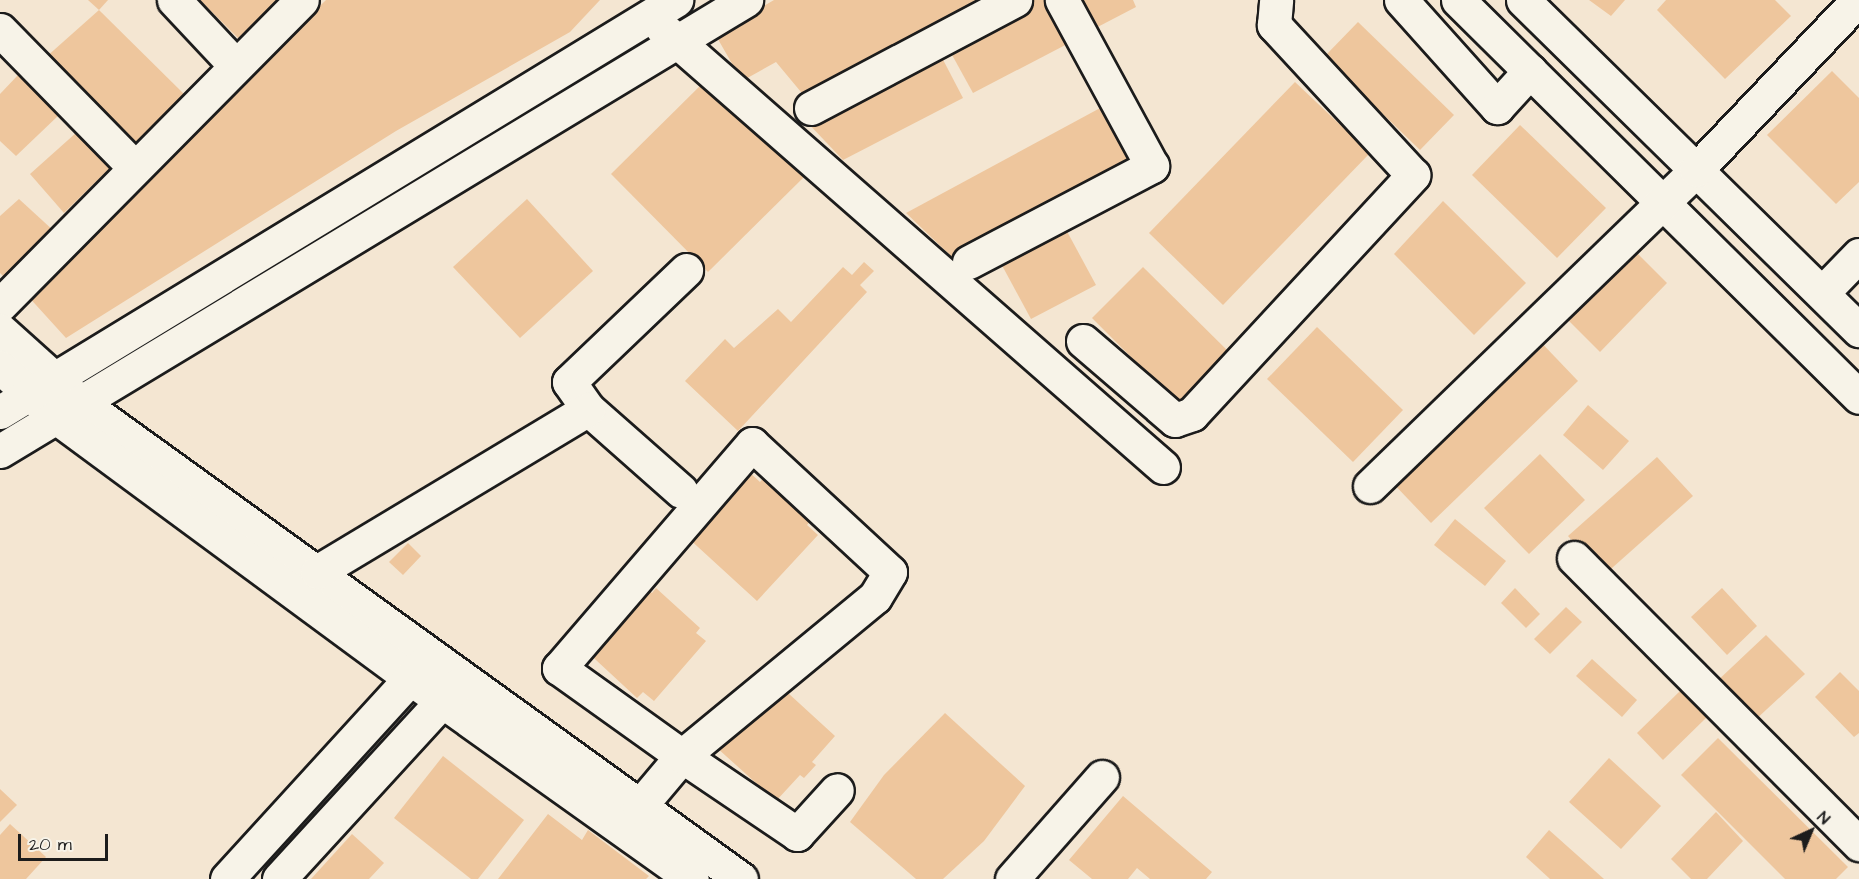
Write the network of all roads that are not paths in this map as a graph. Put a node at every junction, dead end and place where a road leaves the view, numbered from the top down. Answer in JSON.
{"nodes":[{"id":1,"x":174,"y":0,"type":"edge"},
{"id":2,"x":302,"y":0,"type":"edge"},
{"id":3,"x":746,"y":0,"type":"edge"},
{"id":4,"x":1015,"y":0,"type":"edge"},
{"id":5,"x":1062,"y":0,"type":"edge"},
{"id":6,"x":1276,"y":0,"type":"edge"},
{"id":7,"x":1401,"y":0,"type":"edge"},
{"id":8,"x":1458,"y":0,"type":"edge"},
{"id":9,"x":1523,"y":0,"type":"edge"},
{"id":10,"x":1858,"y":0,"type":"edge"},
{"id":11,"x":663,"y":8,"type":"edge"},
{"id":12,"x":0,"y":30,"type":"edge"},
{"id":13,"x":675,"y":42,"type":"junction"},
{"id":14,"x":235,"y":65,"type":"junction"},
{"id":15,"x":1530,"y":71,"type":"junction"},
{"id":16,"x":811,"y":108,"type":"dead end"},
{"id":17,"x":133,"y":166,"type":"junction"},
{"id":18,"x":1696,"y":170,"type":"junction"},
{"id":19,"x":1663,"y":203,"type":"junction"},
{"id":20,"x":1859,"y":255,"type":"edge"},
{"id":21,"x":969,"y":262,"type":"dead end"},
{"id":22,"x":687,"y":270,"type":"dead end"},
{"id":23,"x":1822,"y":293,"type":"junction"},
{"id":24,"x":0,"y":305,"type":"edge"},
{"id":25,"x":0,"y":330,"type":"edge"},
{"id":26,"x":1859,"y":330,"type":"edge"},
{"id":27,"x":1083,"y":341,"type":"dead end"},
{"id":28,"x":0,"y":367,"type":"edge"},
{"id":29,"x":42,"y":387,"type":"junction"},
{"id":30,"x":1859,"y":397,"type":"edge"},
{"id":31,"x":68,"y":409,"type":"junction"},
{"id":32,"x":588,"y":409,"type":"junction"},
{"id":33,"x":0,"y":412,"type":"edge"},
{"id":34,"x":0,"y":451,"type":"edge"},
{"id":35,"x":1163,"y":467,"type":"dead end"},
{"id":36,"x":1370,"y":486,"type":"dead end"},
{"id":37,"x":681,"y":491,"type":"dead end"},
{"id":38,"x":1574,"y":558,"type":"dead end"},
{"id":39,"x":317,"y":572,"type":"junction"},
{"id":40,"x":432,"y":655,"type":"junction"},
{"id":41,"x":410,"y":678,"type":"junction"},
{"id":42,"x":453,"y":690,"type":"junction"},
{"id":43,"x":682,"y":756,"type":"junction"},
{"id":44,"x":1102,"y":777,"type":"dead end"},
{"id":45,"x":837,"y":790,"type":"dead end"},
{"id":46,"x":639,"y":807,"type":"junction"},
{"id":47,"x":1859,"y":844,"type":"edge"},
{"id":48,"x":227,"y":879,"type":"edge"},
{"id":49,"x":279,"y":879,"type":"edge"},
{"id":50,"x":692,"y":879,"type":"edge"},
{"id":51,"x":741,"y":879,"type":"edge"},
{"id":52,"x":1012,"y":879,"type":"edge"}],
"edges":[{"from":1,"to":14,"type":"street"},
{"from":2,"to":14,"type":"street"},
{"from":3,"to":13,"type":"street"},
{"from":4,"to":16,"type":"street"},
{"from":5,"to":21,"type":"street"},
{"from":6,"to":27,"type":"street"},
{"from":7,"to":15,"type":"street"},
{"from":8,"to":15,"type":"street"},
{"from":9,"to":18,"type":"street"},
{"from":10,"to":18,"type":"street"},
{"from":11,"to":13,"type":"street"},
{"from":11,"to":29,"type":"street"},
{"from":12,"to":17,"type":"street"},
{"from":13,"to":31,"type":"street"},
{"from":13,"to":35,"type":"street"},
{"from":14,"to":17,"type":"street"},
{"from":15,"to":19,"type":"street"},
{"from":17,"to":24,"type":"street"},
{"from":18,"to":19,"type":"street"},
{"from":18,"to":23,"type":"street"},
{"from":19,"to":30,"type":"street"},
{"from":19,"to":36,"type":"street"},
{"from":20,"to":23,"type":"street"},
{"from":22,"to":32,"type":"street"},
{"from":23,"to":26,"type":"street"},
{"from":25,"to":29,"type":"street"},
{"from":28,"to":29,"type":"street"},
{"from":29,"to":31,"type":"street"},
{"from":29,"to":33,"type":"street"},
{"from":31,"to":34,"type":"street"},
{"from":31,"to":39,"type":"street"},
{"from":31,"to":41,"type":"street"},
{"from":32,"to":37,"type":"street"},
{"from":32,"to":39,"type":"street"},
{"from":38,"to":47,"type":"street"},
{"from":39,"to":40,"type":"street"},
{"from":40,"to":41,"type":"street"},
{"from":40,"to":42,"type":"street"},
{"from":41,"to":42,"type":"street"},
{"from":41,"to":48,"type":"street"},
{"from":42,"to":46,"type":"street"},
{"from":42,"to":49,"type":"street"},
{"from":42,"to":50,"type":"street"},
{"from":43,"to":43,"type":"street"},
{"from":43,"to":45,"type":"street"},
{"from":43,"to":46,"type":"street"},
{"from":44,"to":52,"type":"street"},
{"from":46,"to":51,"type":"street"}]}
